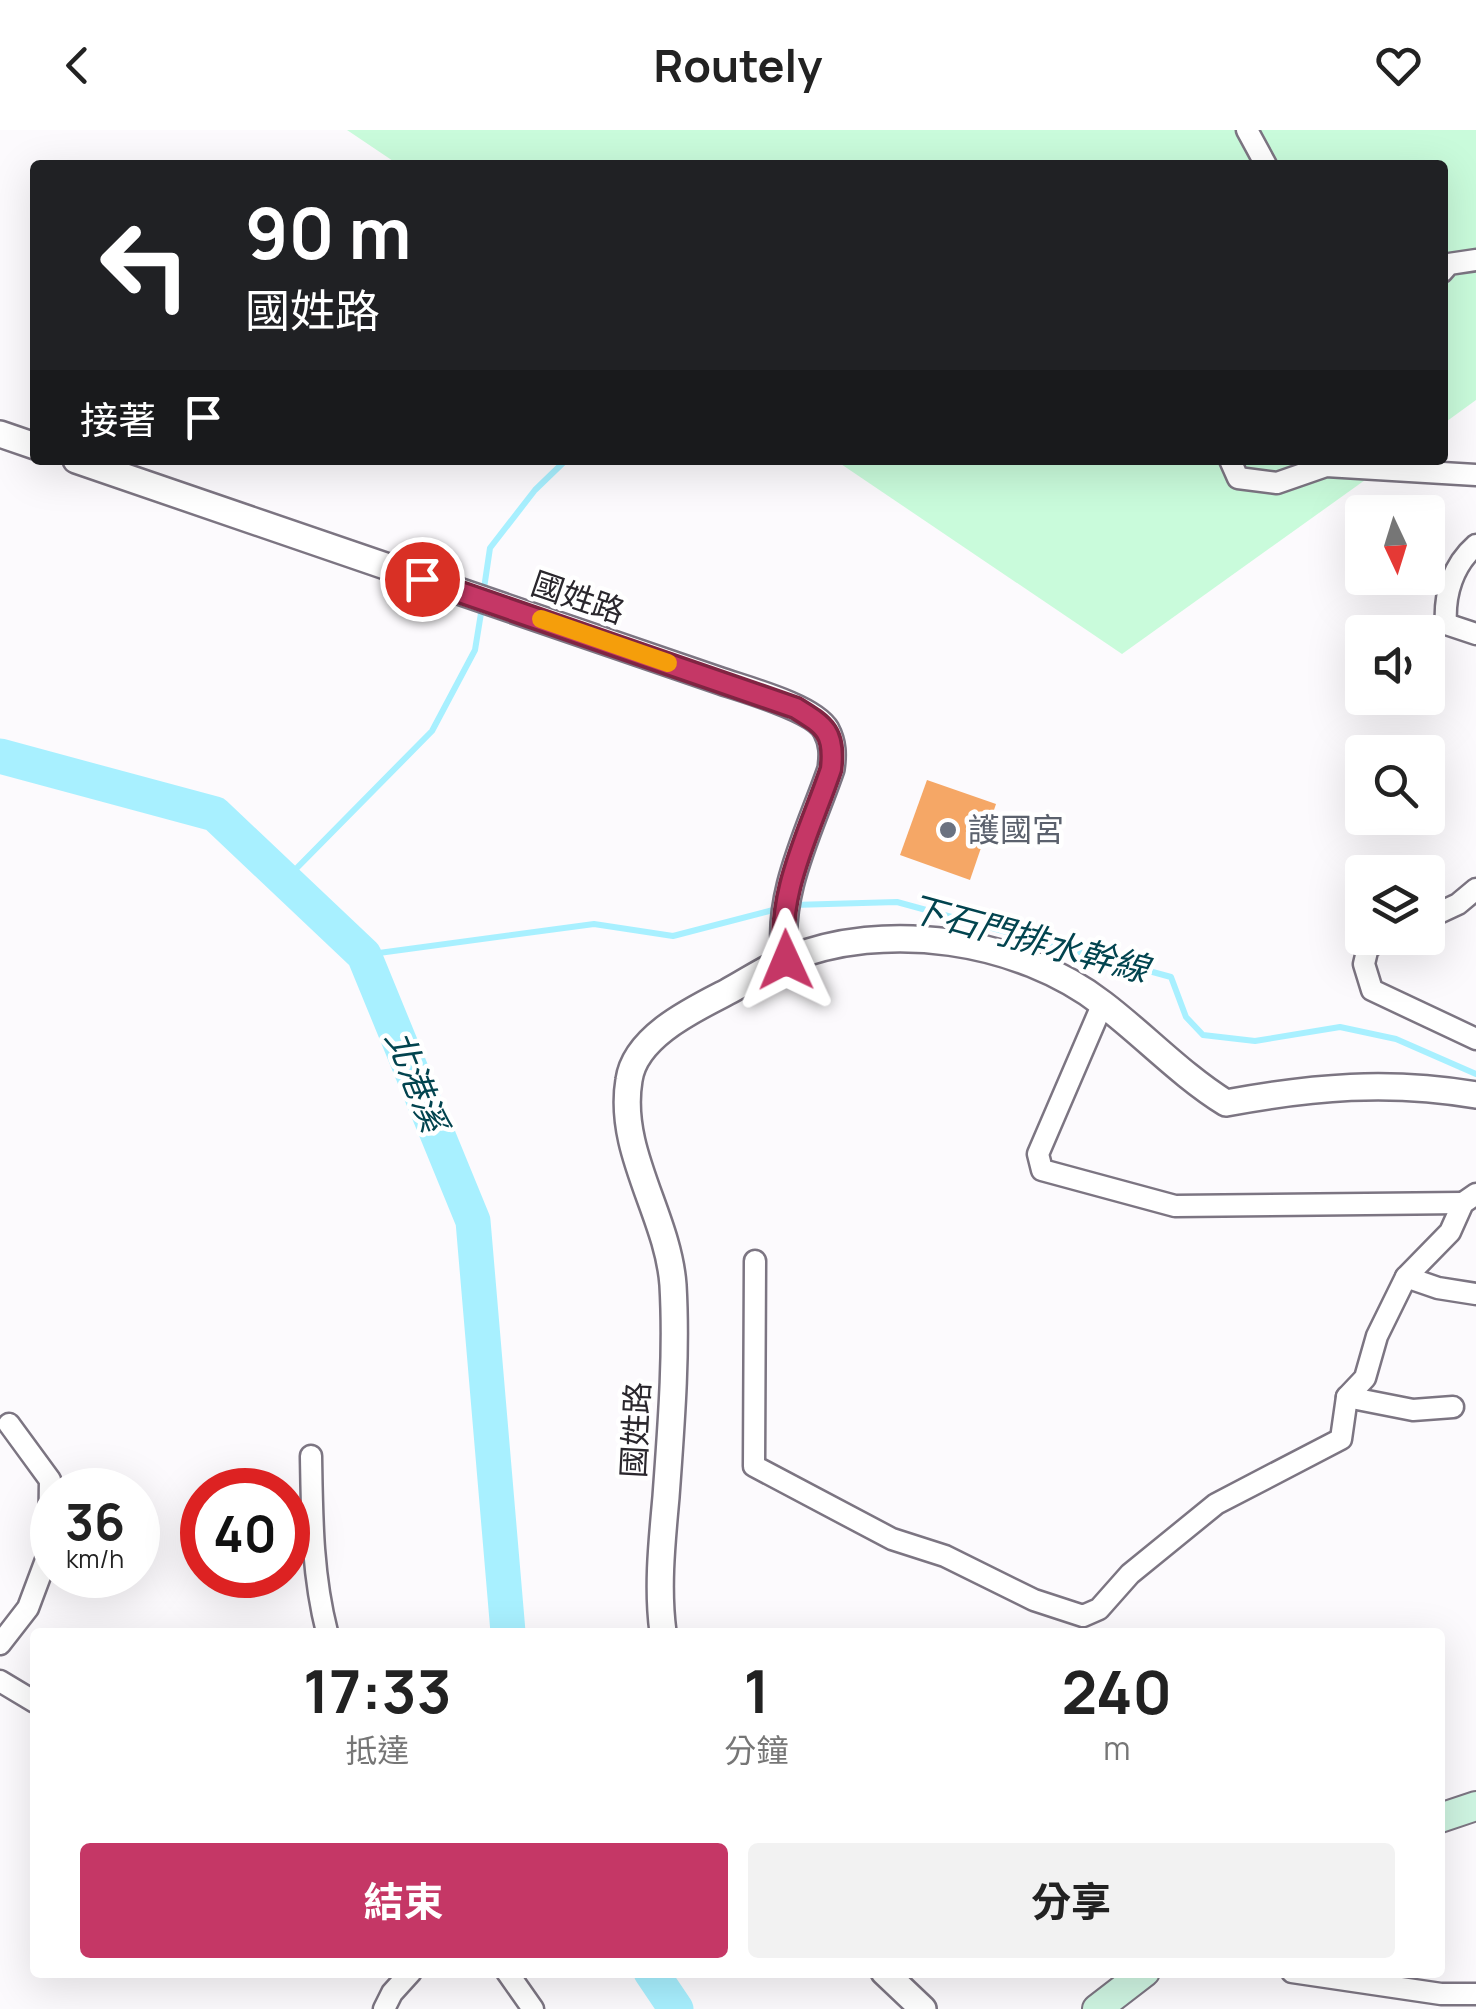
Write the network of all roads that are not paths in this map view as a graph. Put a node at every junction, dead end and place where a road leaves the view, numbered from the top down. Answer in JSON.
{"nodes":[{"id":1,"x":1247,"y":130,"type":"edge"},
{"id":2,"x":1263,"y":160,"type":"edge"},
{"id":3,"x":1476,"y":260,"type":"edge"},
{"id":4,"x":1448,"y":265,"type":"edge"},
{"id":5,"x":0,"y":434,"type":"edge"},
{"id":6,"x":30,"y":444,"type":"edge"},
{"id":7,"x":91,"y":465,"type":"edge"},
{"id":8,"x":1232,"y":465,"type":"edge"},
{"id":9,"x":1476,"y":475,"type":"edge"},
{"id":10,"x":1476,"y":546,"type":"edge"},
{"id":11,"x":1476,"y":634,"type":"edge"},
{"id":12,"x":1476,"y":890,"type":"edge"},
{"id":13,"x":1445,"y":910,"type":"edge"},
{"id":14,"x":1366,"y":955,"type":"edge"},
{"id":15,"x":786,"y":960,"type":"junction"},
{"id":16,"x":1103,"y":1003,"type":"junction"},
{"id":17,"x":1476,"y":1039,"type":"edge"},
{"id":18,"x":1476,"y":1094,"type":"edge"},
{"id":19,"x":1470,"y":1198,"type":"edge"},
{"id":20,"x":755,"y":1260,"type":"dead end"},
{"id":21,"x":1406,"y":1277,"type":"junction"},
{"id":22,"x":1476,"y":1294,"type":"edge"},
{"id":23,"x":1346,"y":1397,"type":"junction"},
{"id":24,"x":1452,"y":1407,"type":"dead end"},
{"id":25,"x":9,"y":1424,"type":"dead end"},
{"id":26,"x":311,"y":1456,"type":"dead end"},
{"id":27,"x":326,"y":1628,"type":"edge"},
{"id":28,"x":662,"y":1628,"type":"edge"},
{"id":29,"x":0,"y":1644,"type":"edge"},
{"id":30,"x":0,"y":1681,"type":"edge"},
{"id":31,"x":30,"y":1699,"type":"edge"},
{"id":32,"x":1476,"y":1806,"type":"edge"},
{"id":33,"x":1445,"y":1816,"type":"edge"},
{"id":34,"x":406,"y":1978,"type":"edge"},
{"id":35,"x":511,"y":1978,"type":"edge"},
{"id":36,"x":890,"y":1978,"type":"edge"},
{"id":37,"x":1137,"y":1978,"type":"edge"},
{"id":38,"x":1333,"y":1978,"type":"edge"},
{"id":39,"x":1476,"y":1994,"type":"edge"},
{"id":40,"x":384,"y":2009,"type":"edge"},
{"id":41,"x":533,"y":2009,"type":"edge"},
{"id":42,"x":923,"y":2009,"type":"edge"},
{"id":43,"x":1097,"y":2009,"type":"edge"}],
"edges":[{"from":1,"to":2,"type":"street"},
{"from":3,"to":4,"type":"street"},
{"from":5,"to":6,"type":"street"},
{"from":7,"to":15,"type":"street","name":"國姓路"},
{"from":8,"to":9,"type":"street"},
{"from":10,"to":11,"type":"street"},
{"from":12,"to":13,"type":"street"},
{"from":14,"to":17,"type":"street"},
{"from":15,"to":16,"type":"street","name":"國姓路"},
{"from":15,"to":28,"type":"street","name":"國姓路"},
{"from":16,"to":18,"type":"street","name":"國姓路"},
{"from":16,"to":19,"type":"street"},
{"from":19,"to":21,"type":"street"},
{"from":20,"to":23,"type":"street"},
{"from":21,"to":22,"type":"street"},
{"from":21,"to":23,"type":"street"},
{"from":23,"to":24,"type":"street"},
{"from":25,"to":29,"type":"street"},
{"from":26,"to":27,"type":"street"},
{"from":30,"to":31,"type":"street"},
{"from":32,"to":33,"type":"main road"},
{"from":34,"to":40,"type":"street"},
{"from":35,"to":41,"type":"street"},
{"from":36,"to":42,"type":"street"},
{"from":37,"to":43,"type":"main road"},
{"from":38,"to":39,"type":"street"}]}
